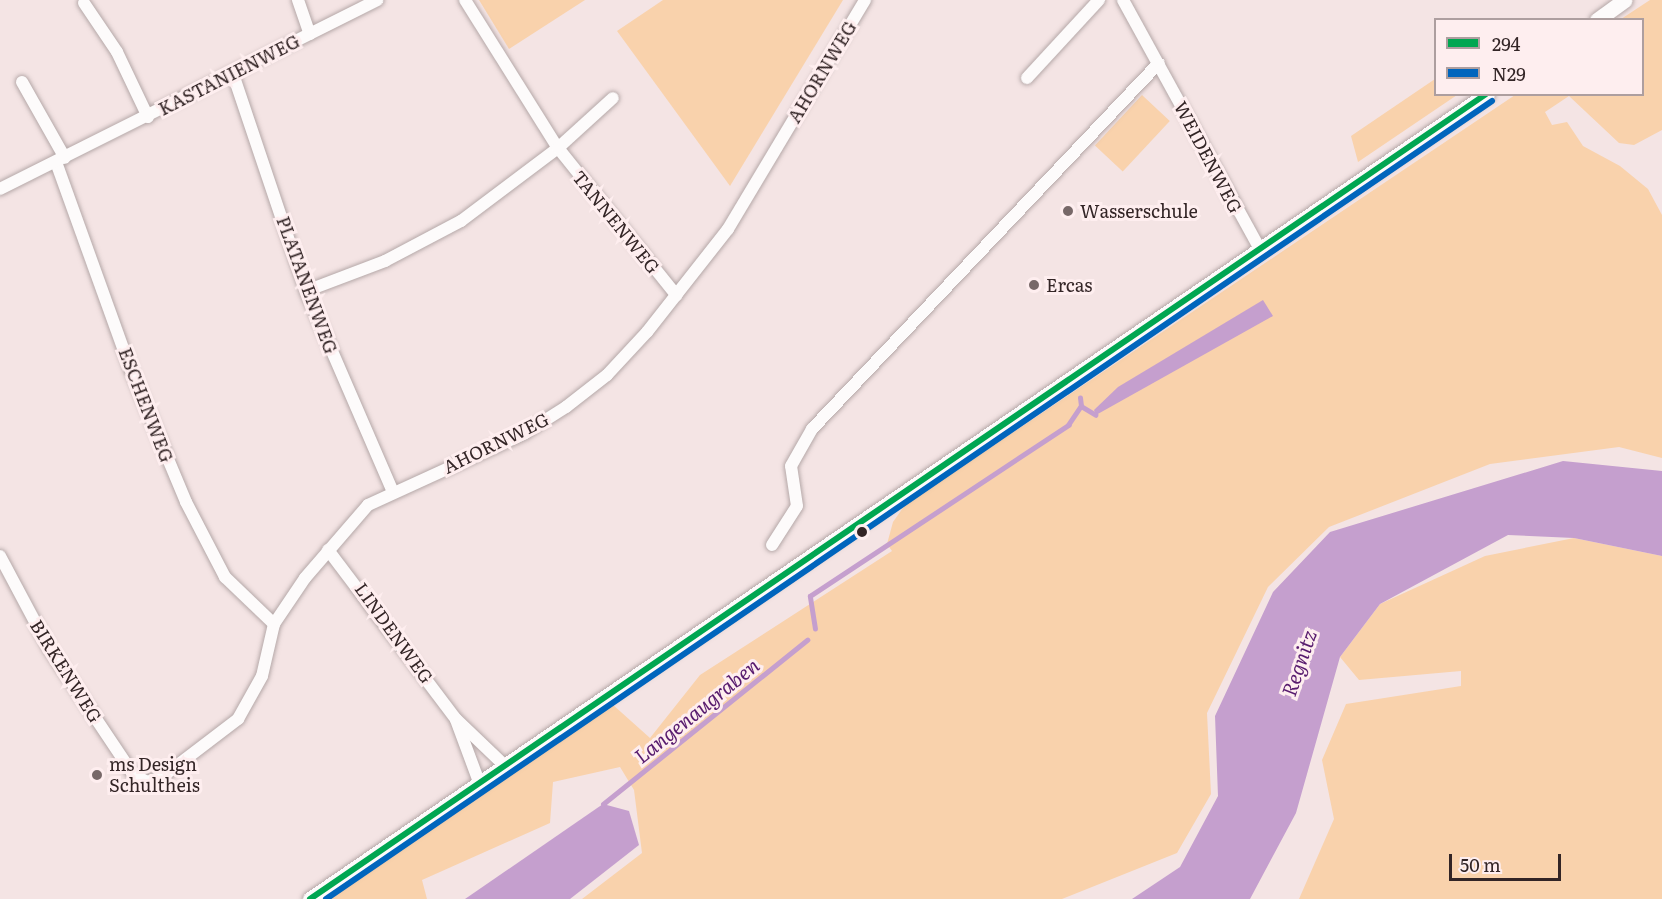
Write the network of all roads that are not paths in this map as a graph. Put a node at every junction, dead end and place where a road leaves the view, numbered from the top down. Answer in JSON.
{"nodes":[{"id":1,"x":298,"y":0,"type":"edge"},
{"id":2,"x":377,"y":0,"type":"edge"},
{"id":3,"x":465,"y":0,"type":"edge"},
{"id":4,"x":865,"y":0,"type":"edge"},
{"id":5,"x":1099,"y":0,"type":"edge"},
{"id":6,"x":1123,"y":0,"type":"edge"},
{"id":7,"x":1625,"y":0,"type":"edge"},
{"id":8,"x":84,"y":3,"type":"dead end"},
{"id":9,"x":1600,"y":18,"type":"edge"},
{"id":10,"x":309,"y":34,"type":"junction"},
{"id":11,"x":1159,"y":63,"type":"junction"},
{"id":12,"x":233,"y":74,"type":"junction"},
{"id":13,"x":1027,"y":78,"type":"dead end"},
{"id":14,"x":22,"y":82,"type":"dead end"},
{"id":15,"x":1484,"y":96,"type":"edge"},
{"id":16,"x":613,"y":98,"type":"dead end"},
{"id":17,"x":148,"y":117,"type":"junction"},
{"id":18,"x":558,"y":148,"type":"junction"},
{"id":19,"x":61,"y":160,"type":"junction"},
{"id":20,"x":0,"y":189,"type":"edge"},
{"id":21,"x":1260,"y":249,"type":"junction"},
{"id":22,"x":306,"y":291,"type":"junction"},
{"id":23,"x":676,"y":295,"type":"junction"},
{"id":24,"x":392,"y":490,"type":"junction"},
{"id":25,"x":772,"y":545,"type":"dead end"},
{"id":26,"x":328,"y":550,"type":"junction"},
{"id":27,"x":0,"y":556,"type":"edge"},
{"id":28,"x":274,"y":624,"type":"junction"},
{"id":29,"x":456,"y":719,"type":"junction"},
{"id":30,"x":504,"y":765,"type":"junction"},
{"id":31,"x":140,"y":780,"type":"joint"},
{"id":32,"x":479,"y":782,"type":"junction"},
{"id":33,"x":310,"y":899,"type":"edge"}],
"edges":[{"from":1,"to":10,"type":"street","name":"KASTANIENWEG"},
{"from":2,"to":10,"type":"street","name":"KASTANIENWEG"},
{"from":3,"to":18,"type":"street","name":"TANNENWEG"},
{"from":4,"to":23,"type":"street","name":"AHORNWEG"},
{"from":5,"to":13,"type":"street"},
{"from":6,"to":11,"type":"street","name":"WEIDENWEG"},
{"from":7,"to":9,"type":"street"},
{"from":8,"to":17,"type":"street","name":"KASTANIENWEG"},
{"from":10,"to":12,"type":"street","name":"KASTANIENWEG"},
{"from":11,"to":21,"type":"street","name":"WEIDENWEG"},
{"from":11,"to":25,"type":"street"},
{"from":12,"to":17,"type":"street","name":"KASTANIENWEG"},
{"from":12,"to":22,"type":"street","name":"PLATANENWEG"},
{"from":14,"to":19,"type":"street"},
{"from":15,"to":21,"type":"street"},
{"from":16,"to":18,"type":"street"},
{"from":17,"to":19,"type":"street","name":"KASTANIENWEG"},
{"from":18,"to":22,"type":"street"},
{"from":18,"to":23,"type":"street","name":"TANNENWEG"},
{"from":19,"to":20,"type":"street","name":"KASTANIENWEG"},
{"from":19,"to":28,"type":"street","name":"ESCHENWEG"},
{"from":21,"to":30,"type":"street"},
{"from":22,"to":24,"type":"street","name":"PLATANENWEG"},
{"from":23,"to":24,"type":"street","name":"AHORNWEG"},
{"from":24,"to":26,"type":"street","name":"AHORNWEG"},
{"from":26,"to":28,"type":"street","name":"AHORNWEG"},
{"from":26,"to":29,"type":"street","name":"LINDENWEG"},
{"from":27,"to":31,"type":"street","name":"BIRKENWEG"},
{"from":28,"to":31,"type":"street","name":"AHORNWEG"},
{"from":29,"to":30,"type":"street","name":"LINDENWEG"},
{"from":29,"to":32,"type":"street","name":"LINDENWEG"},
{"from":30,"to":32,"type":"street"},
{"from":32,"to":33,"type":"street"}]}
